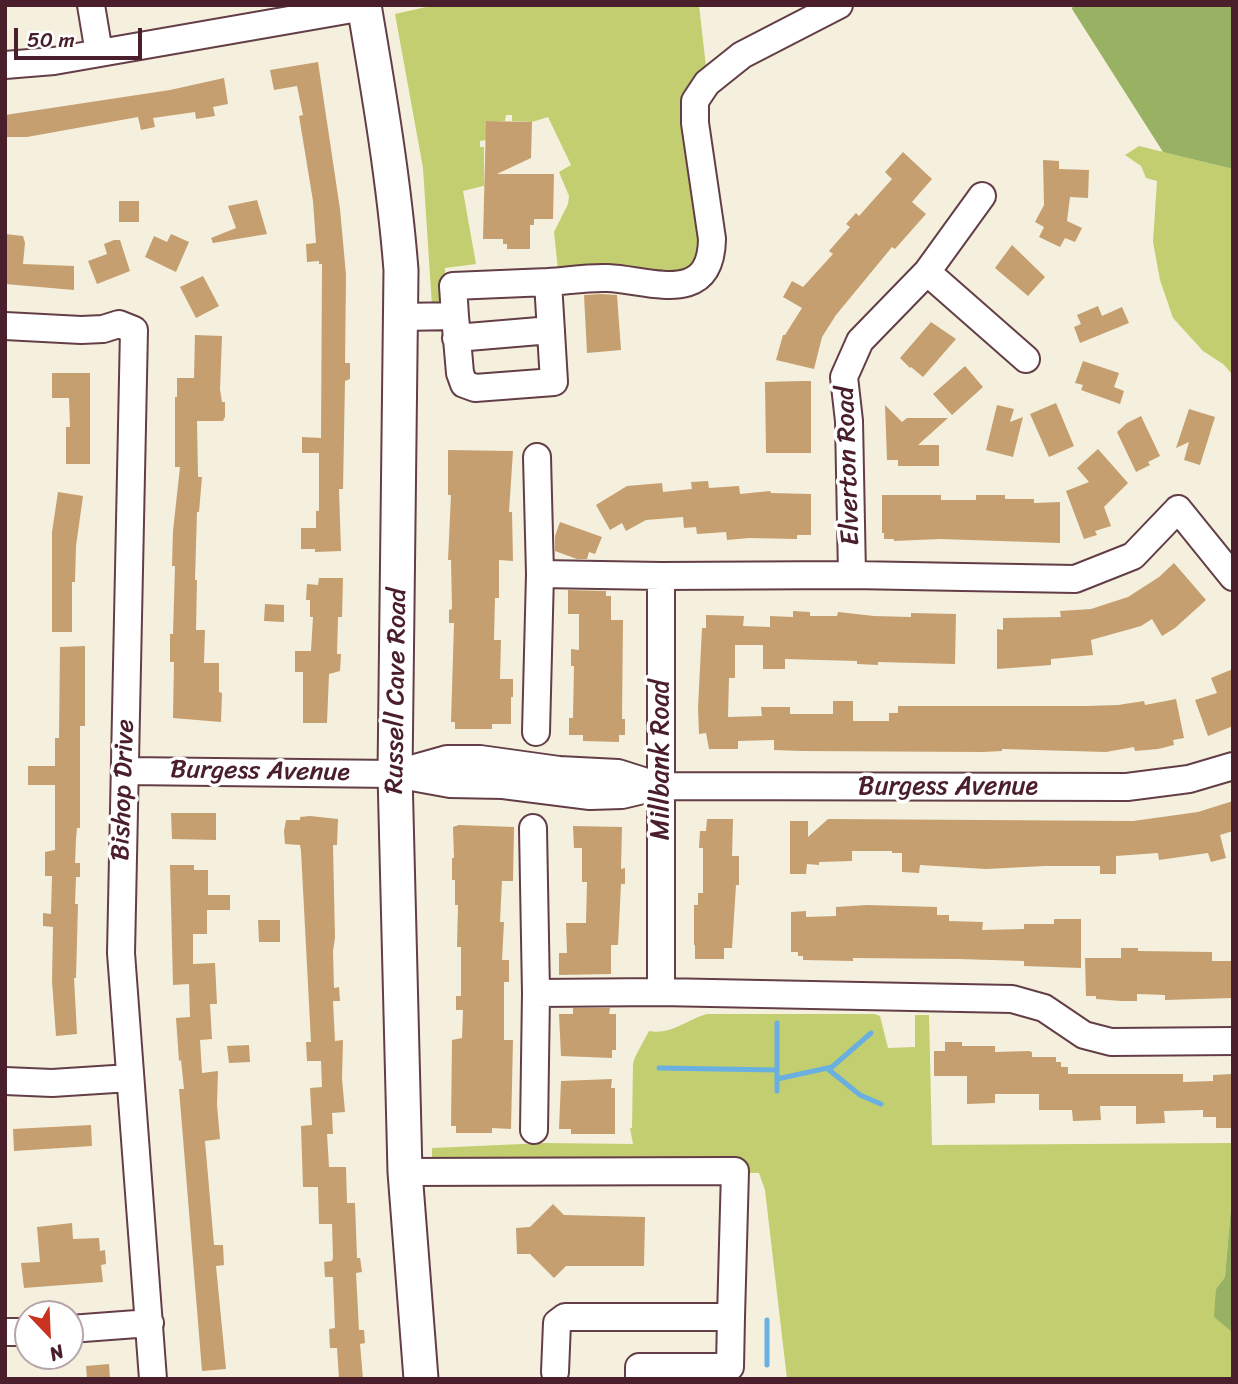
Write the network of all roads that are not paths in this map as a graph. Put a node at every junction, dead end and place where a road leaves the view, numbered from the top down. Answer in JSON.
{"nodes":[{"id":1,"x":91,"y":5,"type":"edge"},
{"id":2,"x":839,"y":5,"type":"edge"},
{"id":3,"x":364,"y":6,"type":"edge"},
{"id":4,"x":99,"y":53,"type":"junction"},
{"id":5,"x":5,"y":65,"type":"edge"},
{"id":6,"x":982,"y":196,"type":"dead end"},
{"id":7,"x":927,"y":272,"type":"junction"},
{"id":8,"x":548,"y":282,"type":"junction"},
{"id":9,"x":402,"y":317,"type":"junction"},
{"id":10,"x":5,"y":326,"type":"edge"},
{"id":11,"x":455,"y":327,"type":"junction"},
{"id":12,"x":551,"y":330,"type":"junction"},
{"id":13,"x":1026,"y":359,"type":"dead end"},
{"id":14,"x":537,"y":457,"type":"dead end"},
{"id":15,"x":540,"y":574,"type":"junction"},
{"id":16,"x":852,"y":575,"type":"junction"},
{"id":17,"x":661,"y":576,"type":"junction"},
{"id":18,"x":1233,"y":577,"type":"edge"},
{"id":19,"x":536,"y":732,"type":"dead end"},
{"id":20,"x":1233,"y":766,"type":"edge"},
{"id":21,"x":126,"y":771,"type":"junction"},
{"id":22,"x":395,"y":774,"type":"junction"},
{"id":23,"x":660,"y":786,"type":"junction"},
{"id":24,"x":533,"y":828,"type":"dead end"},
{"id":25,"x":662,"y":992,"type":"junction"},
{"id":26,"x":536,"y":993,"type":"junction"},
{"id":27,"x":1233,"y":1041,"type":"edge"},
{"id":28,"x":130,"y":1078,"type":"junction"},
{"id":29,"x":5,"y":1082,"type":"edge"},
{"id":30,"x":534,"y":1129,"type":"dead end"},
{"id":31,"x":405,"y":1172,"type":"junction"},
{"id":32,"x":731,"y":1317,"type":"junction"},
{"id":33,"x":150,"y":1323,"type":"junction"},
{"id":34,"x":84,"y":1328,"type":"edge"},
{"id":35,"x":555,"y":1372,"type":"dead end"},
{"id":36,"x":639,"y":1373,"type":"edge"},
{"id":37,"x":153,"y":1379,"type":"edge"},
{"id":38,"x":421,"y":1379,"type":"edge"}],
"edges":[{"from":1,"to":4,"type":"street"},
{"from":2,"to":8,"type":"street"},
{"from":3,"to":4,"type":"street"},
{"from":3,"to":9,"type":"main road","name":"Russell Cave Road"},
{"from":4,"to":5,"type":"street"},
{"from":6,"to":7,"type":"street","name":"Elverton Road"},
{"from":7,"to":13,"type":"street"},
{"from":7,"to":16,"type":"street","name":"Elverton Road"},
{"from":8,"to":11,"type":"street"},
{"from":8,"to":12,"type":"street"},
{"from":9,"to":11,"type":"street"},
{"from":9,"to":22,"type":"main road","name":"Russell Cave Road"},
{"from":10,"to":21,"type":"street","name":"Bishop Drive"},
{"from":11,"to":12,"type":"street"},
{"from":11,"to":12,"type":"street"},
{"from":14,"to":15,"type":"street"},
{"from":15,"to":17,"type":"street"},
{"from":15,"to":19,"type":"street"},
{"from":16,"to":17,"type":"street"},
{"from":16,"to":18,"type":"street"},
{"from":17,"to":23,"type":"street","name":"Millbank Road"},
{"from":20,"to":23,"type":"street","name":"Burgess Avenue"},
{"from":21,"to":22,"type":"street","name":"Burgess Avenue"},
{"from":21,"to":28,"type":"street","name":"Bishop Drive"},
{"from":22,"to":23,"type":"street","name":"Burgess Avenue"},
{"from":22,"to":31,"type":"main road","name":"Russell Cave Road"},
{"from":23,"to":25,"type":"street","name":"Millbank Road"},
{"from":24,"to":26,"type":"street"},
{"from":25,"to":26,"type":"street"},
{"from":25,"to":27,"type":"street"},
{"from":26,"to":30,"type":"street"},
{"from":28,"to":29,"type":"street"},
{"from":28,"to":33,"type":"street","name":"Bishop Drive"},
{"from":31,"to":32,"type":"street"},
{"from":31,"to":38,"type":"main road","name":"Russell Cave Road"},
{"from":32,"to":35,"type":"street"},
{"from":32,"to":36,"type":"street"},
{"from":33,"to":34,"type":"street"},
{"from":33,"to":37,"type":"street","name":"Bishop Drive"}]}
